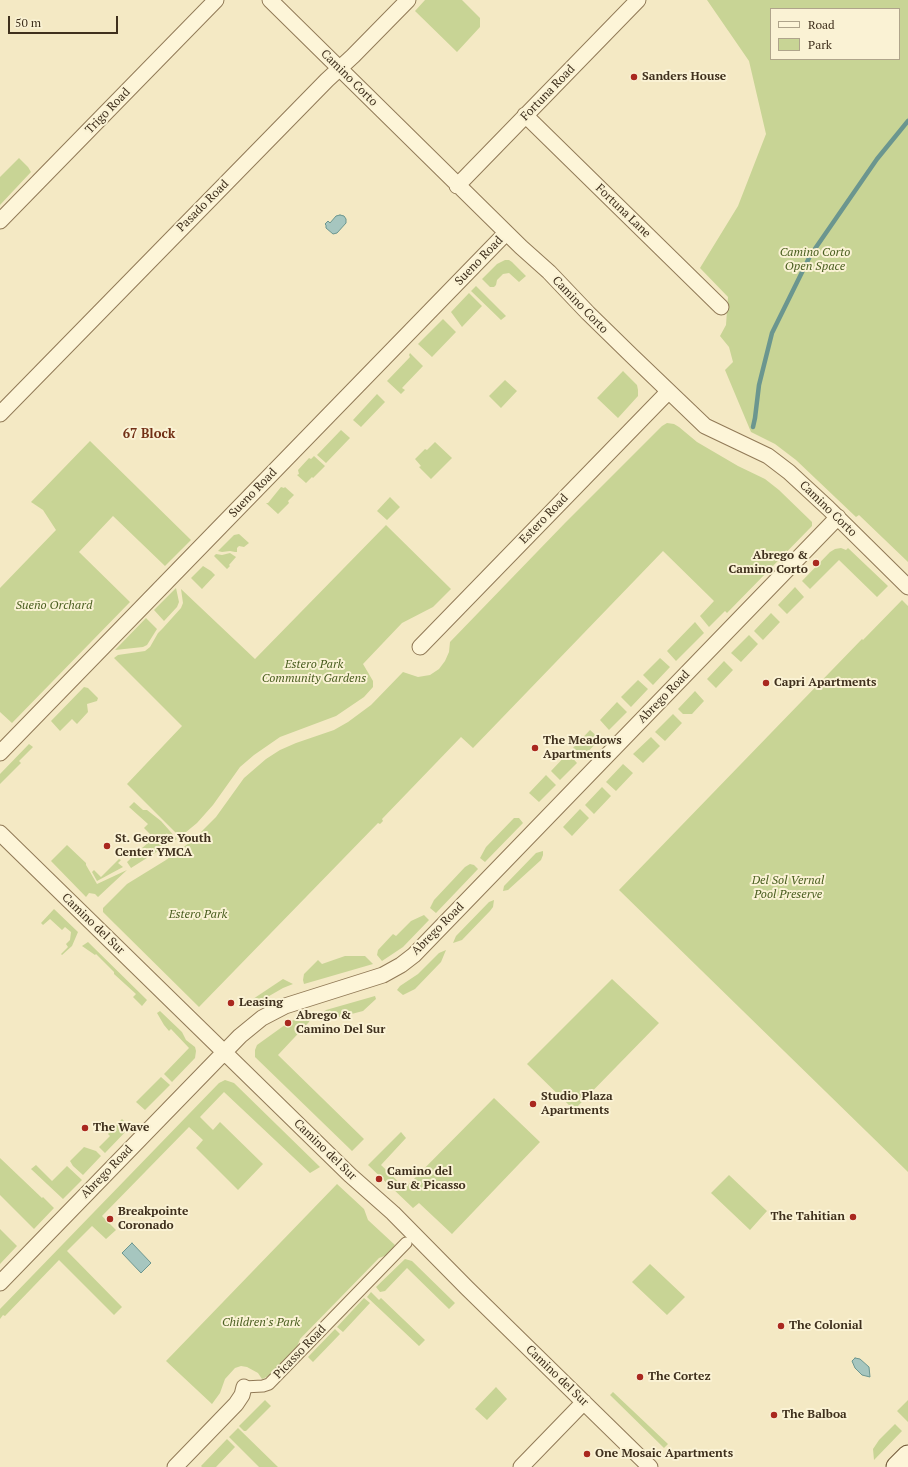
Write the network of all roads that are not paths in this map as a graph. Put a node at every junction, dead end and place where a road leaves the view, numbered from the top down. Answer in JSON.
{"nodes":[{"id":1,"x":216,"y":0,"type":"edge"},
{"id":2,"x":270,"y":0,"type":"edge"},
{"id":3,"x":408,"y":0,"type":"edge"},
{"id":4,"x":638,"y":0,"type":"edge"},
{"id":5,"x":340,"y":68,"type":"junction"},
{"id":6,"x":526,"y":115,"type":"junction"},
{"id":7,"x":457,"y":186,"type":"junction"},
{"id":8,"x":0,"y":221,"type":"edge"},
{"id":9,"x":506,"y":233,"type":"junction"},
{"id":10,"x":721,"y":307,"type":"dead end"},
{"id":11,"x":668,"y":392,"type":"junction"},
{"id":12,"x":0,"y":414,"type":"edge"},
{"id":13,"x":838,"y":517,"type":"junction"},
{"id":14,"x":908,"y":586,"type":"edge"},
{"id":15,"x":420,"y":647,"type":"dead end"},
{"id":16,"x":0,"y":753,"type":"edge"},
{"id":17,"x":0,"y":834,"type":"edge"},
{"id":18,"x":224,"y":1052,"type":"junction"},
{"id":19,"x":406,"y":1243,"type":"dead end"},
{"id":20,"x":0,"y":1283,"type":"edge"},
{"id":21,"x":244,"y":1387,"type":"joint"},
{"id":22,"x":584,"y":1402,"type":"junction"},
{"id":23,"x":908,"y":1456,"type":"edge"},
{"id":24,"x":175,"y":1467,"type":"edge"},
{"id":25,"x":521,"y":1467,"type":"edge"},
{"id":26,"x":650,"y":1467,"type":"edge"},
{"id":27,"x":897,"y":1467,"type":"edge"}],
"edges":[{"from":1,"to":8,"type":"street","name":"Trigo Road"},
{"from":2,"to":5,"type":"street","name":"Camino Corto"},
{"from":3,"to":5,"type":"street","name":"Pasado Road"},
{"from":4,"to":6,"type":"street","name":"Fortuna Road"},
{"from":5,"to":7,"type":"street","name":"Camino Corto"},
{"from":5,"to":12,"type":"street","name":"Pasado Road"},
{"from":6,"to":7,"type":"street","name":"Fortuna Road"},
{"from":6,"to":10,"type":"street","name":"Fortuna Lane"},
{"from":7,"to":9,"type":"street","name":"Camino Corto"},
{"from":9,"to":11,"type":"street","name":"Camino Corto"},
{"from":9,"to":16,"type":"street","name":"Sueno Road"},
{"from":11,"to":13,"type":"street","name":"Camino Corto"},
{"from":11,"to":15,"type":"street","name":"Estero Road"},
{"from":13,"to":14,"type":"street","name":"Camino Corto"},
{"from":13,"to":18,"type":"street","name":"Abrego Road"},
{"from":17,"to":18,"type":"street","name":"Camino del Sur"},
{"from":18,"to":20,"type":"street","name":"Abrego Road"},
{"from":18,"to":22,"type":"street","name":"Camino del Sur"},
{"from":19,"to":21,"type":"street","name":"Picasso Road"},
{"from":21,"to":24,"type":"street","name":"Picasso Road"},
{"from":22,"to":25,"type":"street"},
{"from":22,"to":26,"type":"street","name":"Camino del Sur"},
{"from":23,"to":27,"type":"main road"}]}
